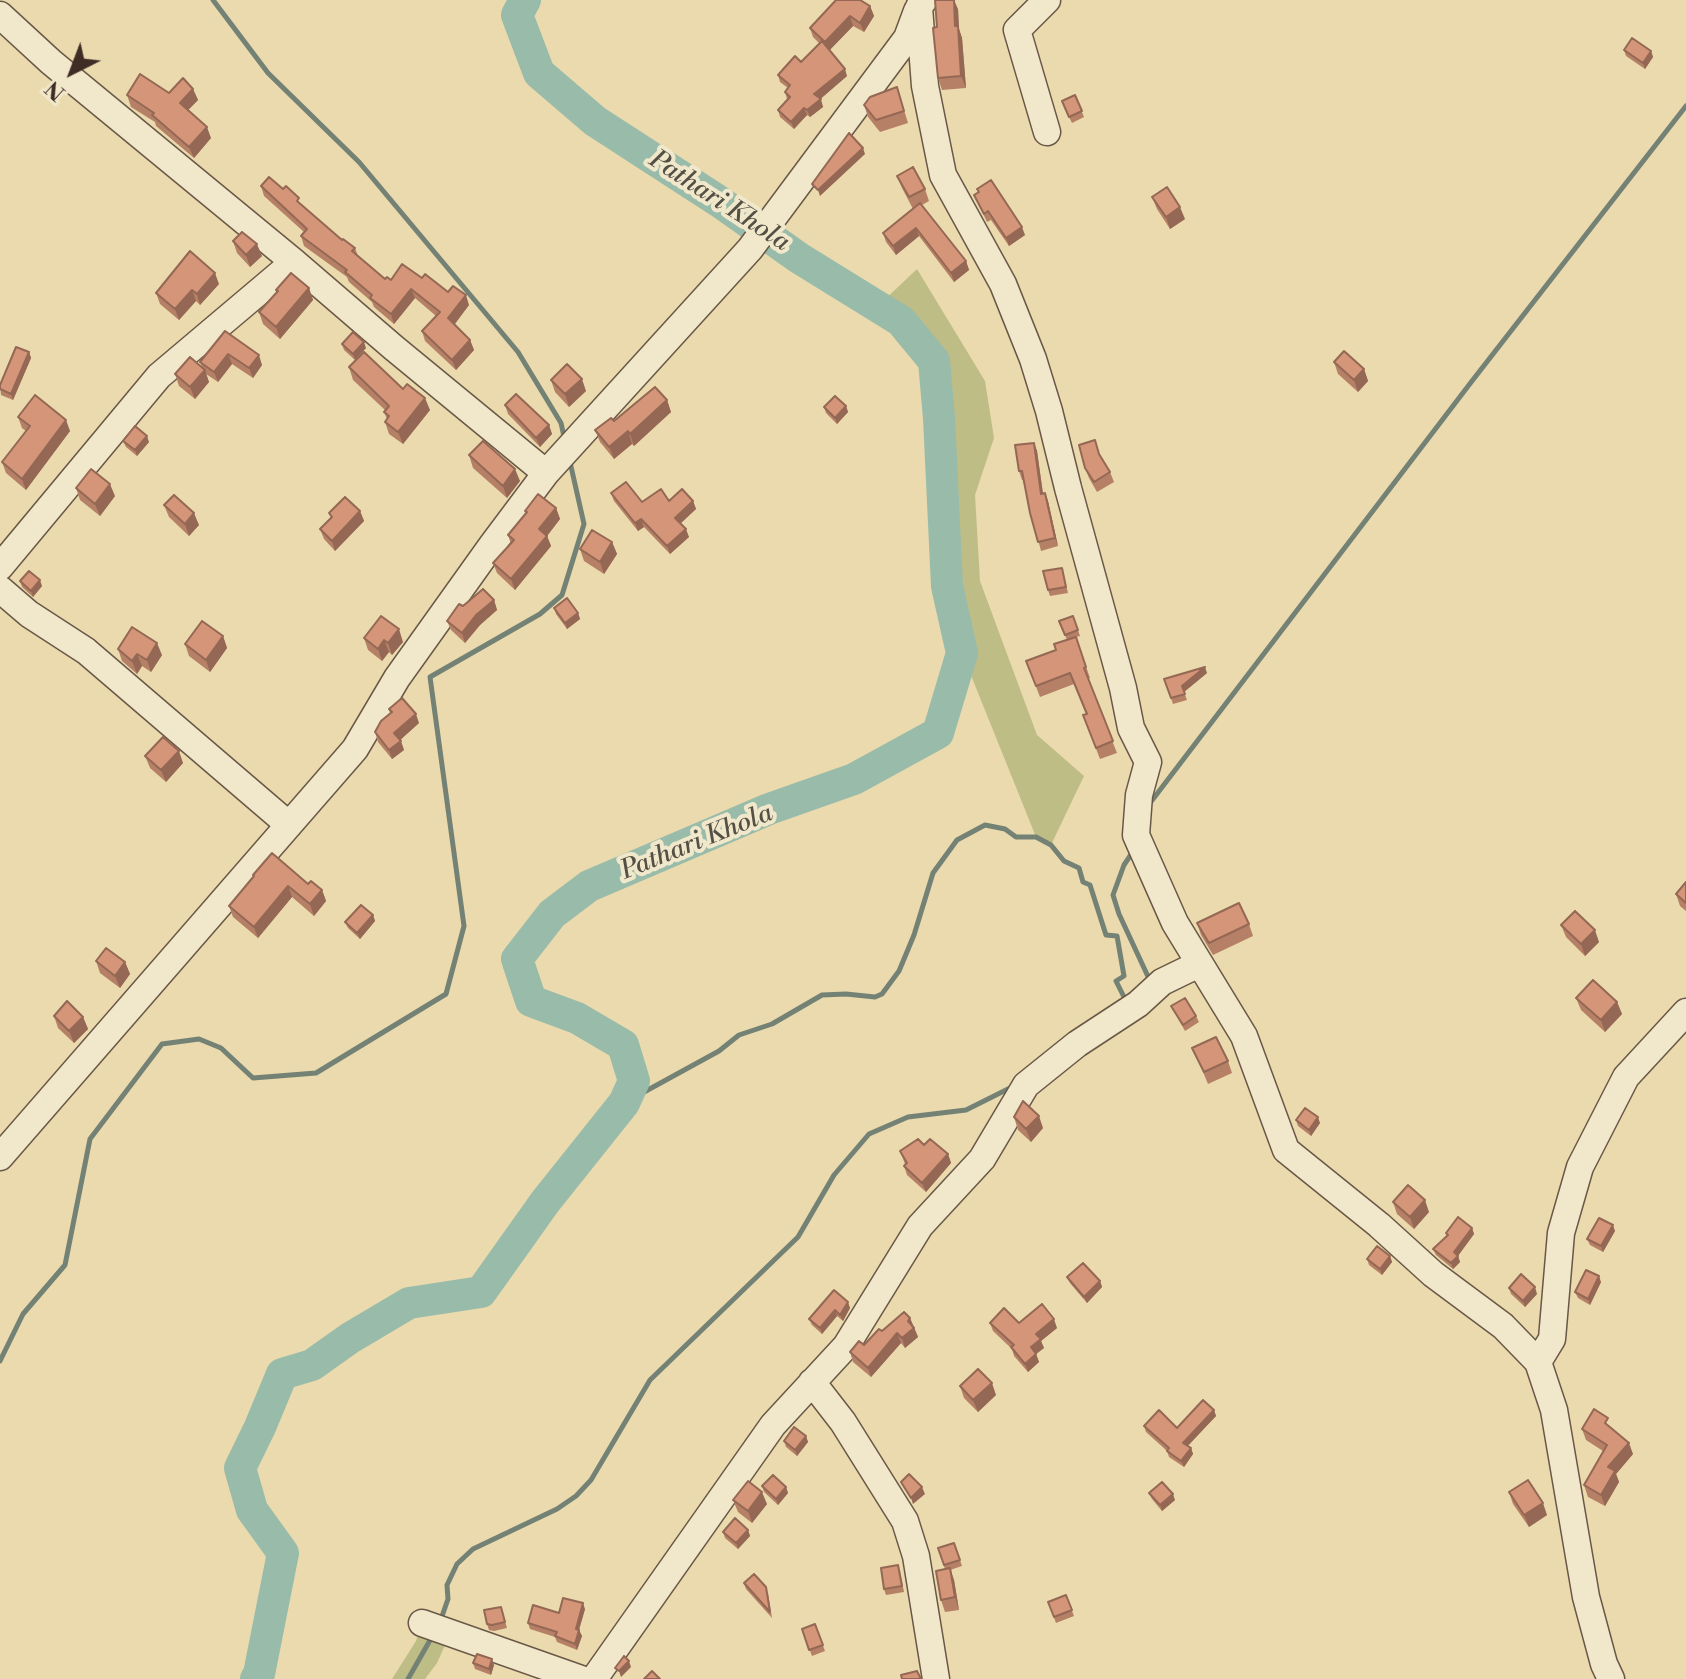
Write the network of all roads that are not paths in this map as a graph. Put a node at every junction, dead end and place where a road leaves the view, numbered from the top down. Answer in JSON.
{"nodes":[{"id":1,"x":1047,"y":0,"type":"edge"},
{"id":2,"x":920,"y":2,"type":"edge"},
{"id":3,"x":0,"y":15,"type":"edge"},
{"id":4,"x":1047,"y":132,"type":"dead end"},
{"id":5,"x":294,"y":262,"type":"junction"},
{"id":6,"x":546,"y":473,"type":"junction"},
{"id":7,"x":0,"y":567,"type":"edge"},
{"id":8,"x":0,"y":589,"type":"edge"},
{"id":9,"x":289,"y":825,"type":"junction"},
{"id":10,"x":1199,"y":964,"type":"junction"},
{"id":11,"x":1686,"y":1012,"type":"edge"},
{"id":12,"x":0,"y":1157,"type":"edge"},
{"id":13,"x":1538,"y":1362,"type":"junction"},
{"id":14,"x":812,"y":1382,"type":"junction"},
{"id":15,"x":422,"y":1623,"type":"dead end"},
{"id":16,"x":581,"y":1679,"type":"edge"},
{"id":17,"x":594,"y":1679,"type":"edge"},
{"id":18,"x":936,"y":1679,"type":"edge"},
{"id":19,"x":1611,"y":1679,"type":"edge"}],
"edges":[{"from":1,"to":4,"type":"street"},
{"from":2,"to":6,"type":"street"},
{"from":2,"to":10,"type":"street"},
{"from":3,"to":5,"type":"street"},
{"from":5,"to":6,"type":"street"},
{"from":5,"to":7,"type":"street"},
{"from":6,"to":9,"type":"street"},
{"from":8,"to":9,"type":"street"},
{"from":9,"to":12,"type":"street"},
{"from":10,"to":13,"type":"street"},
{"from":10,"to":14,"type":"street"},
{"from":11,"to":13,"type":"street"},
{"from":13,"to":19,"type":"street"},
{"from":14,"to":17,"type":"street"},
{"from":14,"to":18,"type":"street"},
{"from":15,"to":16,"type":"street"}]}
